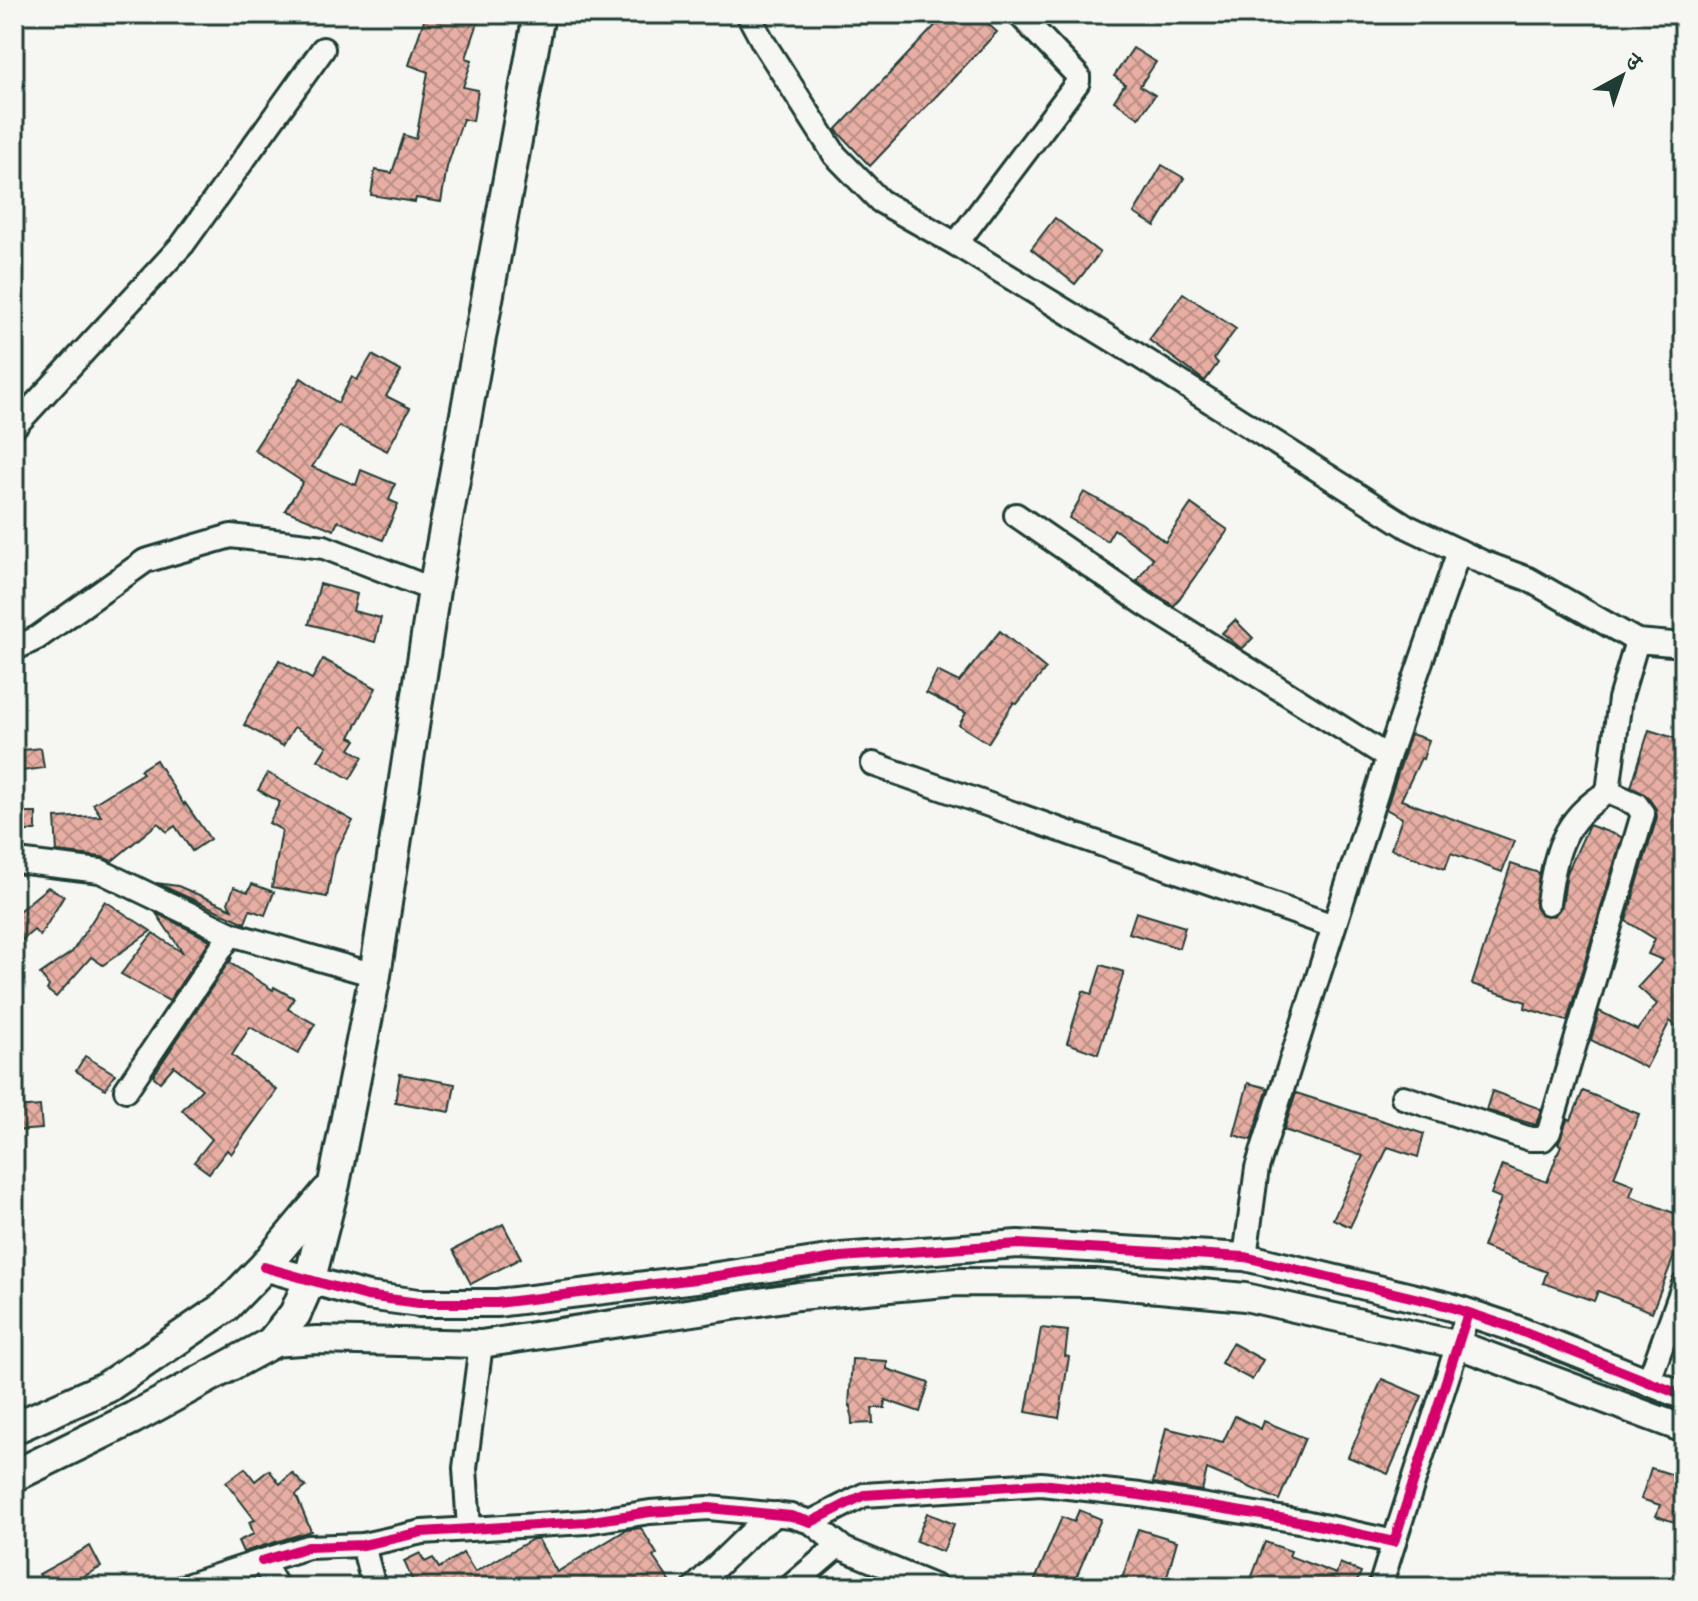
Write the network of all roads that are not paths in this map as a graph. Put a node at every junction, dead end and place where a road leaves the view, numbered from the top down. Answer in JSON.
{"nodes":[{"id":1,"x":539,"y":14,"type":"edge"},
{"id":2,"x":748,"y":14,"type":"edge"},
{"id":3,"x":1019,"y":14,"type":"edge"},
{"id":4,"x":323,"y":49,"type":"dead end"},
{"id":5,"x":956,"y":244,"type":"junction"},
{"id":6,"x":14,"y":427,"type":"edge"},
{"id":7,"x":1016,"y":515,"type":"dead end"},
{"id":8,"x":1459,"y":551,"type":"junction"},
{"id":9,"x":434,"y":590,"type":"junction"},
{"id":10,"x":1637,"y":641,"type":"junction"},
{"id":11,"x":1684,"y":645,"type":"edge"},
{"id":12,"x":14,"y":649,"type":"edge"},
{"id":13,"x":1388,"y":757,"type":"junction"},
{"id":14,"x":873,"y":764,"type":"dead end"},
{"id":15,"x":1608,"y":792,"type":"junction"},
{"id":16,"x":15,"y":867,"type":"edge"},
{"id":17,"x":1548,"y":903,"type":"dead end"},
{"id":18,"x":1333,"y":926,"type":"junction"},
{"id":19,"x":231,"y":934,"type":"junction"},
{"id":20,"x":375,"y":975,"type":"junction"},
{"id":21,"x":126,"y":1090,"type":"dead end"},
{"id":22,"x":1403,"y":1097,"type":"dead end"},
{"id":23,"x":334,"y":1184,"type":"junction"},
{"id":24,"x":1245,"y":1257,"type":"junction"},
{"id":25,"x":264,"y":1267,"type":"junction"},
{"id":26,"x":309,"y":1282,"type":"junction"},
{"id":27,"x":1684,"y":1284,"type":"edge"},
{"id":28,"x":1468,"y":1313,"type":"junction"},
{"id":29,"x":271,"y":1343,"type":"junction"},
{"id":30,"x":481,"y":1344,"type":"junction"},
{"id":31,"x":1459,"y":1345,"type":"junction"},
{"id":32,"x":1648,"y":1383,"type":"junction"},
{"id":33,"x":1684,"y":1396,"type":"edge"},
{"id":34,"x":14,"y":1428,"type":"edge"},
{"id":35,"x":1684,"y":1429,"type":"edge"},
{"id":36,"x":14,"y":1476,"type":"edge"},
{"id":37,"x":777,"y":1514,"type":"junction"},
{"id":38,"x":811,"y":1522,"type":"junction"},
{"id":39,"x":469,"y":1528,"type":"junction"},
{"id":40,"x":1394,"y":1542,"type":"junction"},
{"id":41,"x":363,"y":1545,"type":"junction"},
{"id":42,"x":839,"y":1545,"type":"junction"},
{"id":43,"x":262,"y":1561,"type":"junction"},
{"id":44,"x":183,"y":1587,"type":"edge"},
{"id":45,"x":277,"y":1587,"type":"edge"},
{"id":46,"x":374,"y":1587,"type":"edge"},
{"id":47,"x":695,"y":1587,"type":"edge"},
{"id":48,"x":790,"y":1587,"type":"edge"},
{"id":49,"x":936,"y":1587,"type":"edge"},
{"id":50,"x":1380,"y":1587,"type":"edge"}],
"edges":[{"from":1,"to":9,"type":"main road"},
{"from":2,"to":5,"type":"street"},
{"from":3,"to":5,"type":"street"},
{"from":4,"to":6,"type":"street"},
{"from":5,"to":8,"type":"street"},
{"from":7,"to":13,"type":"street"},
{"from":8,"to":10,"type":"street"},
{"from":8,"to":13,"type":"street"},
{"from":9,"to":12,"type":"street"},
{"from":9,"to":20,"type":"main road"},
{"from":10,"to":11,"type":"street"},
{"from":10,"to":15,"type":"street"},
{"from":13,"to":18,"type":"street"},
{"from":14,"to":18,"type":"street"},
{"from":15,"to":17,"type":"street"},
{"from":15,"to":22,"type":"street"},
{"from":16,"to":19,"type":"street"},
{"from":18,"to":24,"type":"street"},
{"from":19,"to":20,"type":"street"},
{"from":19,"to":21,"type":"street"},
{"from":20,"to":23,"type":"main road"},
{"from":23,"to":25,"type":"main road"},
{"from":23,"to":26,"type":"main road"},
{"from":24,"to":26,"type":"street"},
{"from":24,"to":28,"type":"street"},
{"from":25,"to":26,"type":"street"},
{"from":25,"to":34,"type":"main road"},
{"from":26,"to":29,"type":"main road"},
{"from":27,"to":32,"type":"street"},
{"from":28,"to":31,"type":"street"},
{"from":28,"to":32,"type":"street"},
{"from":29,"to":30,"type":"street"},
{"from":29,"to":36,"type":"main road"},
{"from":30,"to":31,"type":"street"},
{"from":30,"to":39,"type":"street"},
{"from":31,"to":35,"type":"street"},
{"from":31,"to":40,"type":"street"},
{"from":32,"to":33,"type":"street"},
{"from":37,"to":38,"type":"street"},
{"from":37,"to":39,"type":"street"},
{"from":37,"to":47,"type":"street"},
{"from":38,"to":40,"type":"street"},
{"from":38,"to":42,"type":"street"},
{"from":39,"to":41,"type":"street"},
{"from":40,"to":50,"type":"street"},
{"from":41,"to":43,"type":"street"},
{"from":41,"to":46,"type":"street"},
{"from":42,"to":48,"type":"street"},
{"from":42,"to":49,"type":"street"},
{"from":43,"to":44,"type":"street"},
{"from":43,"to":45,"type":"street"}]}
